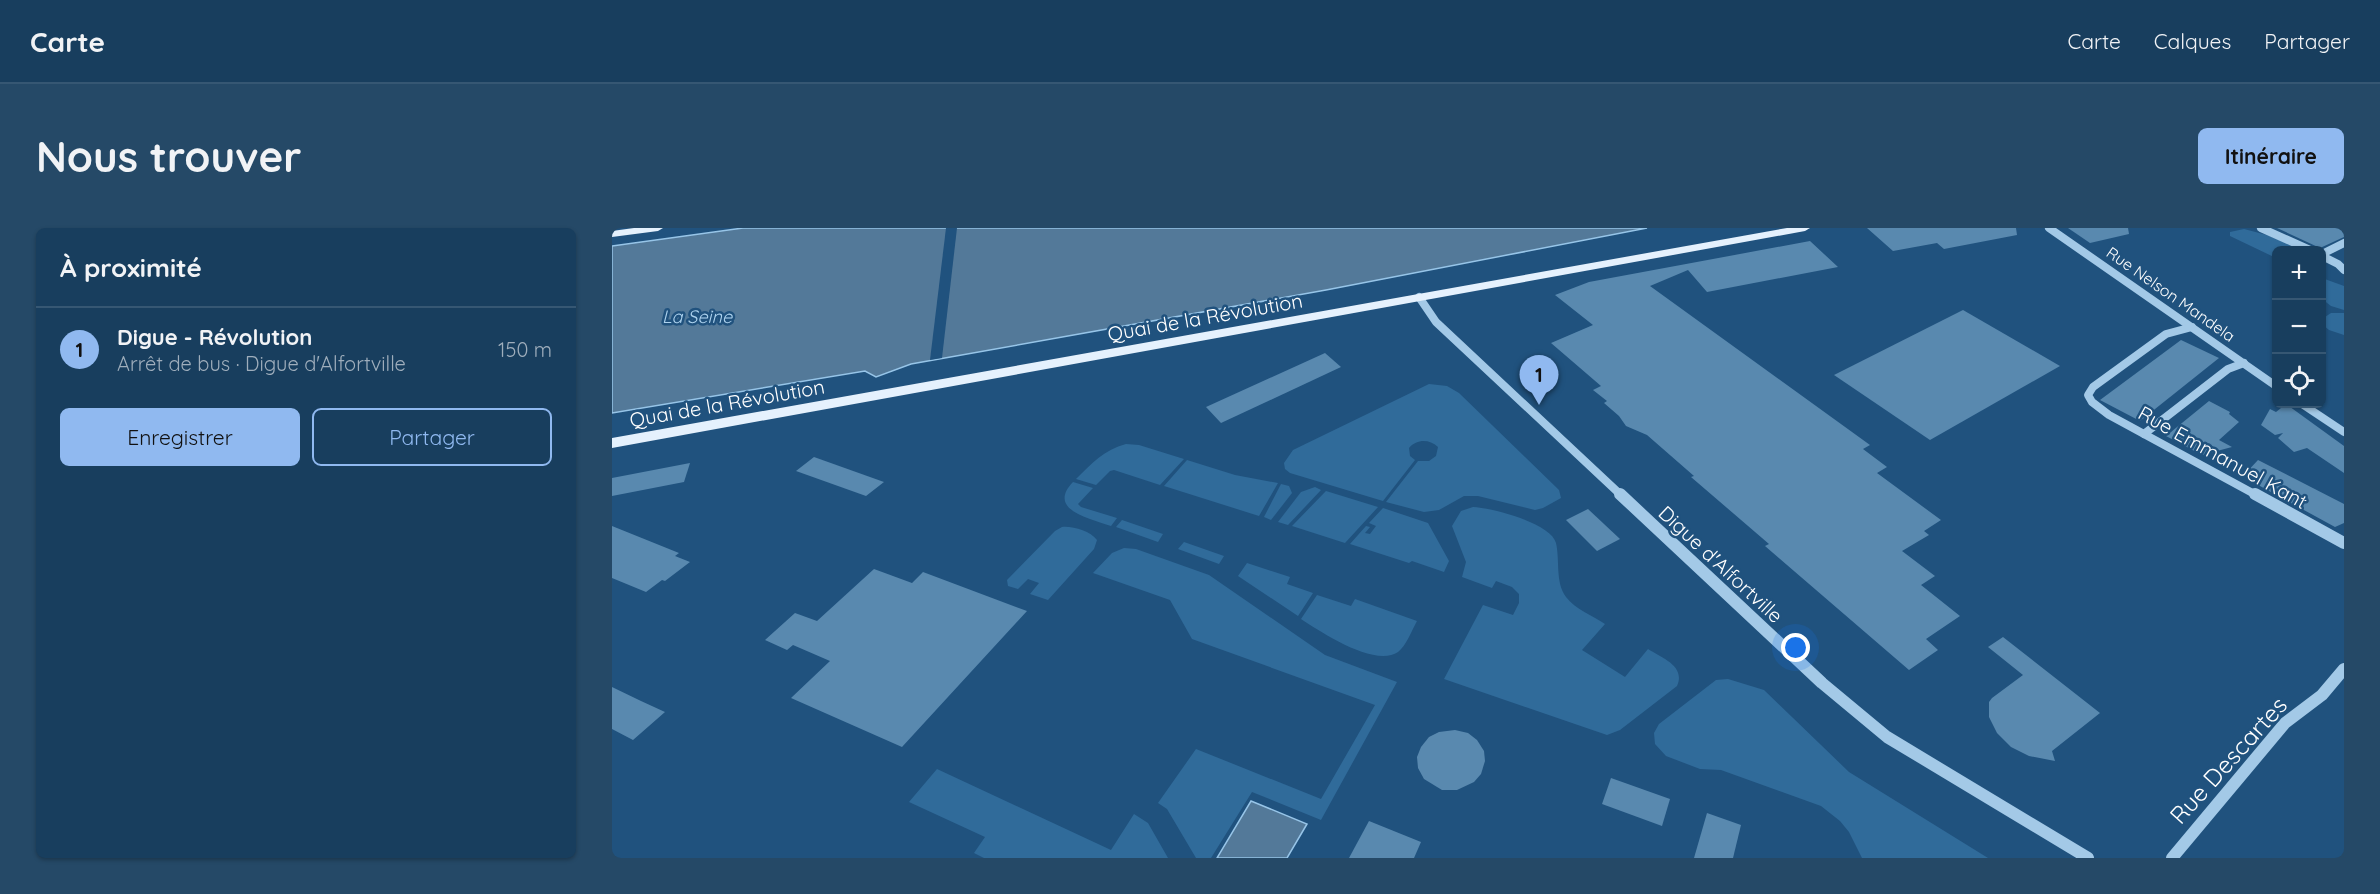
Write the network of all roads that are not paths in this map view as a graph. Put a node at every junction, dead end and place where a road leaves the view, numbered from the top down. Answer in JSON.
{"nodes":[{"id":1,"x":617,"y":228,"type":"edge"},
{"id":2,"x":658,"y":228,"type":"edge"},
{"id":3,"x":1805,"y":228,"type":"edge"},
{"id":4,"x":2049,"y":228,"type":"edge"},
{"id":5,"x":2261,"y":228,"type":"edge"},
{"id":6,"x":612,"y":229,"type":"edge"},
{"id":7,"x":612,"y":234,"type":"edge"},
{"id":8,"x":2344,"y":243,"type":"edge"},
{"id":9,"x":2301,"y":246,"type":"edge"},
{"id":10,"x":2326,"y":253,"type":"edge"},
{"id":11,"x":2326,"y":257,"type":"edge"},
{"id":12,"x":2344,"y":270,"type":"edge"},
{"id":13,"x":1419,"y":297,"type":"junction"},
{"id":14,"x":2192,"y":327,"type":"junction"},
{"id":15,"x":2244,"y":363,"type":"junction"},
{"id":16,"x":2272,"y":383,"type":"edge"},
{"id":17,"x":2308,"y":408,"type":"edge"},
{"id":18,"x":2344,"y":432,"type":"edge"},
{"id":19,"x":2144,"y":434,"type":"junction"},
{"id":20,"x":612,"y":443,"type":"edge"},
{"id":21,"x":2344,"y":543,"type":"edge"},
{"id":22,"x":2344,"y":669,"type":"edge"},
{"id":23,"x":2088,"y":858,"type":"edge"},
{"id":24,"x":2172,"y":858,"type":"edge"}],
"edges":[{"from":1,"to":6,"type":"main road"},
{"from":2,"to":7,"type":"main road"},
{"from":3,"to":13,"type":"main road","name":"Quai de la Révolution"},
{"from":4,"to":14,"type":"street","name":"Rue Nelson Mandela"},
{"from":5,"to":9,"type":"street"},
{"from":8,"to":10,"type":"street"},
{"from":11,"to":12,"type":"street"},
{"from":13,"to":20,"type":"main road","name":"Quai de la Révolution"},
{"from":13,"to":23,"type":"street","name":"Digue d'Alfortville"},
{"from":14,"to":15,"type":"street","name":"Rue Nelson Mandela"},
{"from":14,"to":19,"type":"street","name":"Rue Emmanuel Kant"},
{"from":15,"to":16,"type":"street","name":"Rue Nelson Mandela"},
{"from":15,"to":19,"type":"street"},
{"from":17,"to":18,"type":"street"},
{"from":19,"to":21,"type":"street","name":"Rue Emmanuel Kant"},
{"from":22,"to":24,"type":"street","name":"Rue Descartes"}]}
